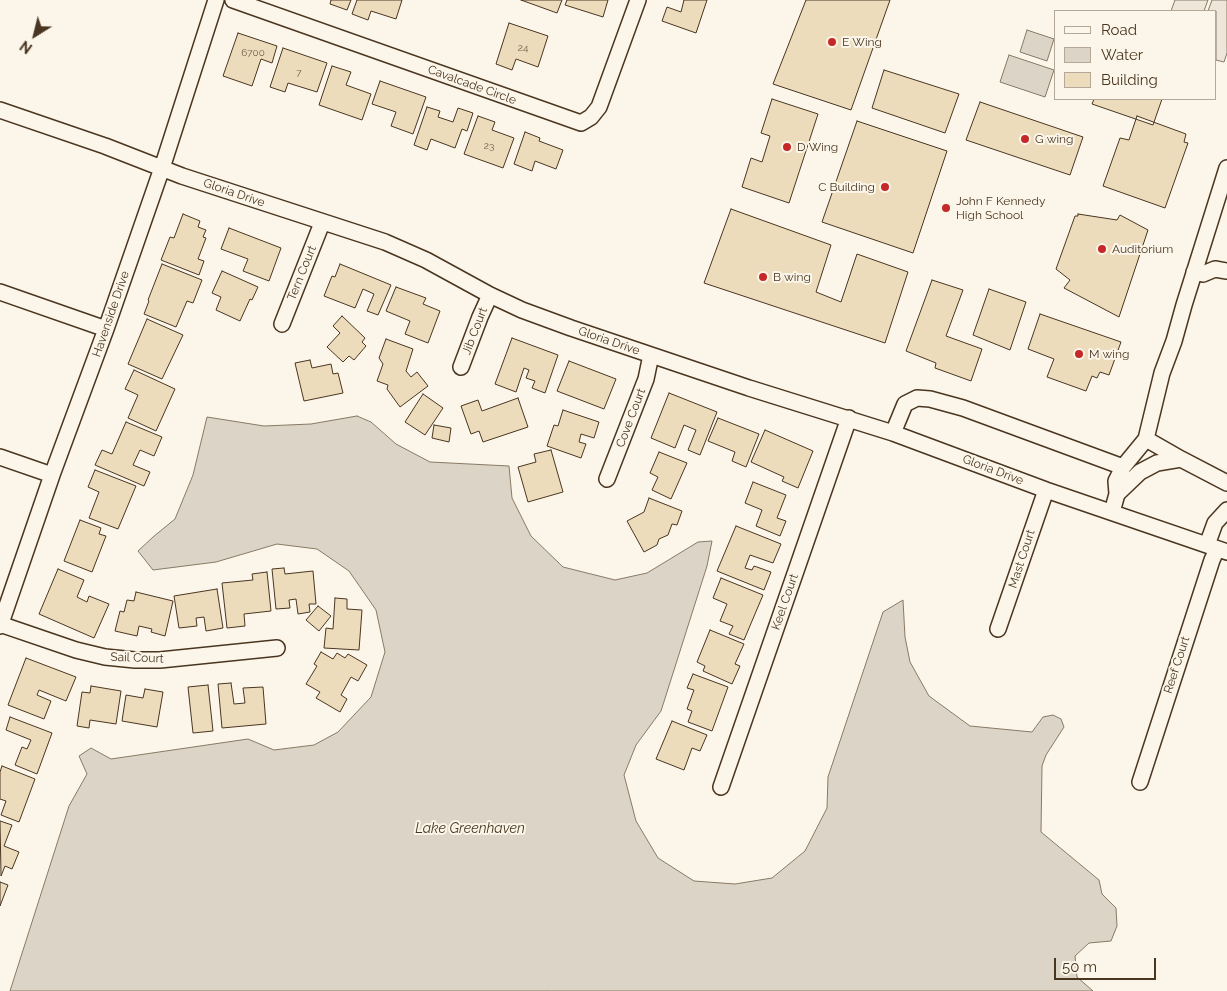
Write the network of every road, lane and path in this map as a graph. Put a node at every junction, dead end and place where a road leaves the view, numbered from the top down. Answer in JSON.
{"nodes":[{"id":1,"x":216,"y":0,"type":"edge"},
{"id":2,"x":233,"y":0,"type":"edge"},
{"id":3,"x":638,"y":0,"type":"edge"},
{"id":4,"x":0,"y":110,"type":"edge"},
{"id":5,"x":162,"y":168,"type":"junction"},
{"id":6,"x":1227,"y":168,"type":"edge"},
{"id":7,"x":322,"y":222,"type":"junction"},
{"id":8,"x":1227,"y":271,"type":"edge"},
{"id":9,"x":1194,"y":272,"type":"junction"},
{"id":10,"x":0,"y":292,"type":"edge"},
{"id":11,"x":490,"y":295,"type":"junction"},
{"id":12,"x":282,"y":324,"type":"dead end"},
{"id":13,"x":106,"y":329,"type":"junction"},
{"id":14,"x":651,"y":355,"type":"junction"},
{"id":15,"x":461,"y":367,"type":"dead end"},
{"id":16,"x":849,"y":418,"type":"junction"},
{"id":17,"x":893,"y":433,"type":"junction"},
{"id":18,"x":1146,"y":439,"type":"junction"},
{"id":19,"x":0,"y":457,"type":"edge"},
{"id":20,"x":1180,"y":459,"type":"junction"},
{"id":21,"x":1123,"y":467,"type":"junction"},
{"id":22,"x":52,"y":475,"type":"junction"},
{"id":23,"x":607,"y":478,"type":"dead end"},
{"id":24,"x":1227,"y":483,"type":"edge"},
{"id":25,"x":1046,"y":490,"type":"junction"},
{"id":26,"x":1117,"y":494,"type":"junction"},
{"id":27,"x":1227,"y":510,"type":"edge"},
{"id":28,"x":1112,"y":512,"type":"junction"},
{"id":29,"x":1217,"y":549,"type":"edge"},
{"id":30,"x":0,"y":625,"type":"edge"},
{"id":31,"x":998,"y":629,"type":"dead end"},
{"id":32,"x":277,"y":648,"type":"dead end"},
{"id":33,"x":1140,"y":782,"type":"dead end"},
{"id":34,"x":722,"y":787,"type":"dead end"}],
"edges":[{"from":1,"to":5,"type":"street","name":"Havenside Drive"},
{"from":2,"to":3,"type":"street","name":"Cavalcade Circle"},
{"from":4,"to":5,"type":"street","name":"Gloria Drive"},
{"from":5,"to":7,"type":"street","name":"Gloria Drive"},
{"from":5,"to":13,"type":"street","name":"Havenside Drive"},
{"from":6,"to":9,"type":"street"},
{"from":7,"to":11,"type":"street","name":"Gloria Drive"},
{"from":7,"to":12,"type":"street","name":"Tern Court"},
{"from":8,"to":9,"type":"street"},
{"from":9,"to":18,"type":"street"},
{"from":10,"to":13,"type":"street"},
{"from":11,"to":14,"type":"street","name":"Gloria Drive"},
{"from":11,"to":15,"type":"street","name":"Jib Court"},
{"from":13,"to":22,"type":"street","name":"Havenside Drive"},
{"from":14,"to":16,"type":"street","name":"Gloria Drive"},
{"from":14,"to":23,"type":"street","name":"Cove Court"},
{"from":16,"to":17,"type":"street","name":"Gloria Drive"},
{"from":16,"to":34,"type":"street","name":"Keel Court"},
{"from":17,"to":21,"type":"street"},
{"from":17,"to":25,"type":"street","name":"Gloria Drive"},
{"from":18,"to":20,"type":"street"},
{"from":18,"to":21,"type":"street"},
{"from":19,"to":22,"type":"street"},
{"from":20,"to":24,"type":"street"},
{"from":20,"to":26,"type":"street"},
{"from":21,"to":26,"type":"street"},
{"from":22,"to":30,"type":"street","name":"Havenside Drive"},
{"from":25,"to":28,"type":"street","name":"Gloria Drive"},
{"from":25,"to":31,"type":"street","name":"Mast Court"},
{"from":26,"to":28,"type":"street"},
{"from":27,"to":29,"type":"street","name":"Reef Court"},
{"from":28,"to":29,"type":"street","name":"Gloria Drive"},
{"from":29,"to":33,"type":"street","name":"Reef Court"},
{"from":30,"to":32,"type":"street","name":"Sail Court"}]}
